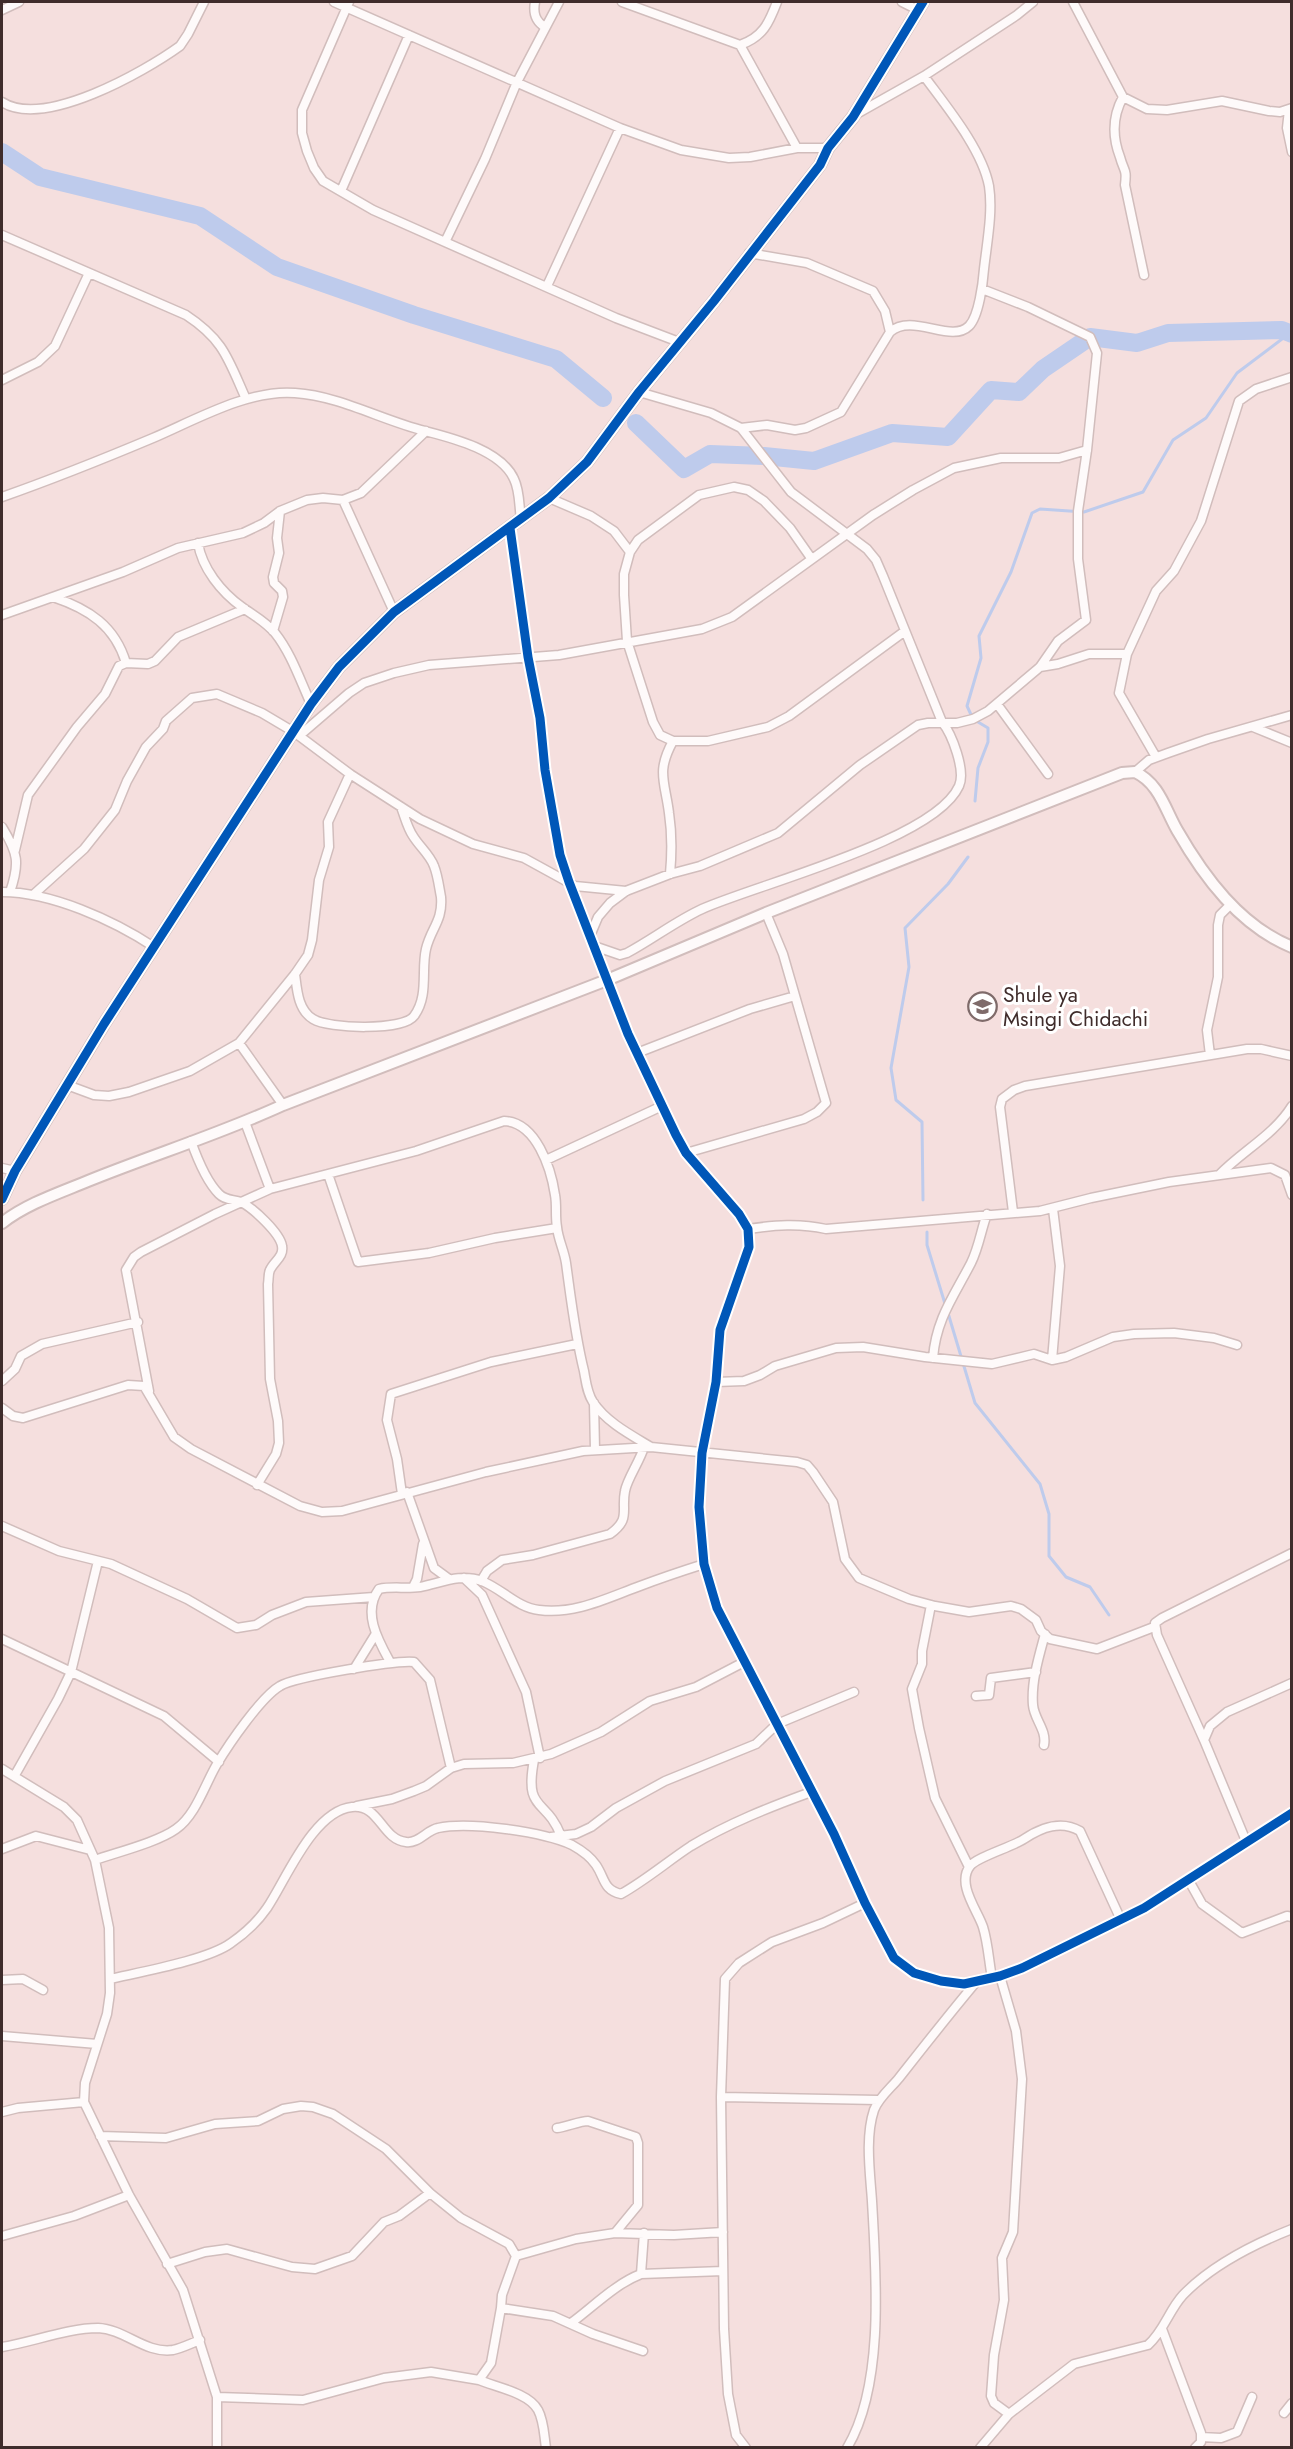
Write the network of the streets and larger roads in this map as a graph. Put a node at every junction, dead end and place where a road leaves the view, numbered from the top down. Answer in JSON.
{"nodes":[{"id":1,"x":19,"y":2,"type":"edge"},
{"id":2,"x":204,"y":2,"type":"edge"},
{"id":3,"x":334,"y":2,"type":"edge"},
{"id":4,"x":535,"y":2,"type":"edge"},
{"id":5,"x":559,"y":2,"type":"edge"},
{"id":6,"x":622,"y":2,"type":"edge"},
{"id":7,"x":777,"y":2,"type":"edge"},
{"id":8,"x":902,"y":2,"type":"edge"},
{"id":9,"x":1033,"y":2,"type":"edge"},
{"id":10,"x":1072,"y":2,"type":"edge"},
{"id":11,"x":348,"y":4,"type":"edge"},
{"id":12,"x":921,"y":6,"type":"edge"},
{"id":13,"x":2,"y":10,"type":"edge"},
{"id":14,"x":546,"y":27,"type":"junction"},
{"id":15,"x":409,"y":35,"type":"junction"},
{"id":16,"x":740,"y":45,"type":"junction"},
{"id":17,"x":924,"y":75,"type":"junction"},
{"id":18,"x":517,"y":82,"type":"junction"},
{"id":19,"x":1123,"y":97,"type":"junction"},
{"id":20,"x":2,"y":102,"type":"edge"},
{"id":21,"x":1290,"y":109,"type":"edge"},
{"id":22,"x":853,"y":117,"type":"junction"},
{"id":23,"x":620,"y":128,"type":"junction"},
{"id":24,"x":797,"y":148,"type":"junction"},
{"id":25,"x":828,"y":148,"type":"junction"},
{"id":26,"x":1292,"y":152,"type":"edge"},
{"id":27,"x":341,"y":191,"type":"junction"},
{"id":28,"x":2,"y":235,"type":"edge"},
{"id":29,"x":445,"y":242,"type":"junction"},
{"id":30,"x":749,"y":253,"type":"junction"},
{"id":31,"x":89,"y":273,"type":"junction"},
{"id":32,"x":1144,"y":275,"type":"dead end"},
{"id":33,"x":547,"y":286,"type":"junction"},
{"id":34,"x":982,"y":289,"type":"junction"},
{"id":35,"x":890,"y":332,"type":"junction"},
{"id":36,"x":679,"y":342,"type":"junction"},
{"id":37,"x":1292,"y":377,"type":"edge"},
{"id":38,"x":2,"y":380,"type":"edge"},
{"id":39,"x":639,"y":392,"type":"junction"},
{"id":40,"x":246,"y":399,"type":"junction"},
{"id":41,"x":741,"y":428,"type":"junction"},
{"id":42,"x":426,"y":431,"type":"junction"},
{"id":43,"x":1088,"y":450,"type":"junction"},
{"id":44,"x":2,"y":497,"type":"edge"},
{"id":45,"x":549,"y":498,"type":"junction"},
{"id":46,"x":343,"y":500,"type":"junction"},
{"id":47,"x":280,"y":511,"type":"junction"},
{"id":48,"x":521,"y":519,"type":"junction"},
{"id":49,"x":510,"y":528,"type":"junction"},
{"id":50,"x":846,"y":533,"type":"junction"},
{"id":51,"x":198,"y":543,"type":"junction"},
{"id":52,"x":630,"y":552,"type":"junction"},
{"id":53,"x":811,"y":558,"type":"junction"},
{"id":54,"x":53,"y":597,"type":"junction"},
{"id":55,"x":245,"y":609,"type":"junction"},
{"id":56,"x":394,"y":612,"type":"junction"},
{"id":57,"x":2,"y":615,"type":"edge"},
{"id":58,"x":273,"y":631,"type":"junction"},
{"id":59,"x":905,"y":631,"type":"junction"},
{"id":60,"x":627,"y":641,"type":"junction"},
{"id":61,"x":1127,"y":654,"type":"junction"},
{"id":62,"x":528,"y":657,"type":"junction"},
{"id":63,"x":126,"y":663,"type":"junction"},
{"id":64,"x":1040,"y":668,"type":"junction"},
{"id":65,"x":310,"y":704,"type":"junction"},
{"id":66,"x":997,"y":704,"type":"junction"},
{"id":67,"x":1292,"y":715,"type":"edge"},
{"id":68,"x":942,"y":722,"type":"junction"},
{"id":69,"x":1253,"y":727,"type":"junction"},
{"id":70,"x":296,"y":734,"type":"junction"},
{"id":71,"x":673,"y":741,"type":"junction"},
{"id":72,"x":1292,"y":743,"type":"edge"},
{"id":73,"x":1156,"y":757,"type":"junction"},
{"id":74,"x":1135,"y":772,"type":"junction"},
{"id":75,"x":350,"y":774,"type":"junction"},
{"id":76,"x":1048,"y":774,"type":"dead end"},
{"id":77,"x":401,"y":807,"type":"junction"},
{"id":78,"x":2,"y":827,"type":"edge"},
{"id":79,"x":15,"y":850,"type":"junction"},
{"id":80,"x":670,"y":874,"type":"junction"},
{"id":81,"x":569,"y":882,"type":"junction"},
{"id":82,"x":626,"y":891,"type":"junction"},
{"id":83,"x":6,"y":892,"type":"edge"},
{"id":84,"x":33,"y":895,"type":"junction"},
{"id":85,"x":1230,"y":905,"type":"junction"},
{"id":86,"x":766,"y":913,"type":"junction"},
{"id":87,"x":590,"y":936,"type":"junction"},
{"id":88,"x":594,"y":946,"type":"junction"},
{"id":89,"x":154,"y":947,"type":"junction"},
{"id":90,"x":1292,"y":947,"type":"edge"},
{"id":91,"x":295,"y":975,"type":"junction"},
{"id":92,"x":607,"y":980,"type":"junction"},
{"id":93,"x":795,"y":996,"type":"junction"},
{"id":94,"x":240,"y":1043,"type":"junction"},
{"id":95,"x":637,"y":1053,"type":"junction"},
{"id":96,"x":1210,"y":1055,"type":"junction"},
{"id":97,"x":1292,"y":1056,"type":"edge"},
{"id":98,"x":67,"y":1085,"type":"junction"},
{"id":99,"x":283,"y":1105,"type":"junction"},
{"id":100,"x":662,"y":1106,"type":"junction"},
{"id":101,"x":1292,"y":1106,"type":"edge"},
{"id":102,"x":245,"y":1122,"type":"junction"},
{"id":103,"x":191,"y":1141,"type":"junction"},
{"id":104,"x":686,"y":1153,"type":"junction"},
{"id":105,"x":546,"y":1160,"type":"junction"},
{"id":106,"x":2,"y":1168,"type":"edge"},
{"id":107,"x":15,"y":1171,"type":"junction"},
{"id":108,"x":328,"y":1174,"type":"junction"},
{"id":109,"x":1219,"y":1175,"type":"junction"},
{"id":110,"x":270,"y":1189,"type":"junction"},
{"id":111,"x":1292,"y":1195,"type":"edge"},
{"id":112,"x":2,"y":1199,"type":"edge"},
{"id":113,"x":241,"y":1202,"type":"junction"},
{"id":114,"x":1053,"y":1209,"type":"junction"},
{"id":115,"x":1013,"y":1212,"type":"junction"},
{"id":116,"x":987,"y":1214,"type":"junction"},
{"id":117,"x":2,"y":1223,"type":"edge"},
{"id":118,"x":557,"y":1228,"type":"junction"},
{"id":119,"x":748,"y":1229,"type":"junction"},
{"id":120,"x":138,"y":1322,"type":"junction"},
{"id":121,"x":577,"y":1344,"type":"junction"},
{"id":122,"x":1237,"y":1345,"type":"dead end"},
{"id":123,"x":933,"y":1358,"type":"junction"},
{"id":124,"x":1052,"y":1360,"type":"junction"},
{"id":125,"x":2,"y":1381,"type":"edge"},
{"id":126,"x":716,"y":1382,"type":"junction"},
{"id":127,"x":149,"y":1391,"type":"junction"},
{"id":128,"x":594,"y":1403,"type":"junction"},
{"id":129,"x":2,"y":1408,"type":"edge"},
{"id":130,"x":648,"y":1447,"type":"junction"},
{"id":131,"x":595,"y":1450,"type":"junction"},
{"id":132,"x":702,"y":1453,"type":"junction"},
{"id":133,"x":257,"y":1485,"type":"junction"},
{"id":134,"x":404,"y":1493,"type":"junction"},
{"id":135,"x":2,"y":1526,"type":"edge"},
{"id":136,"x":424,"y":1541,"type":"junction"},
{"id":137,"x":1292,"y":1553,"type":"edge"},
{"id":138,"x":98,"y":1561,"type":"junction"},
{"id":139,"x":704,"y":1564,"type":"junction"},
{"id":140,"x":464,"y":1578,"type":"junction"},
{"id":141,"x":449,"y":1579,"type":"junction"},
{"id":142,"x":481,"y":1581,"type":"junction"},
{"id":143,"x":413,"y":1587,"type":"junction"},
{"id":144,"x":374,"y":1597,"type":"junction"},
{"id":145,"x":931,"y":1605,"type":"junction"},
{"id":146,"x":1154,"y":1627,"type":"junction"},
{"id":147,"x":1045,"y":1634,"type":"junction"},
{"id":148,"x":375,"y":1635,"type":"junction"},
{"id":149,"x":2,"y":1639,"type":"edge"},
{"id":150,"x":390,"y":1662,"type":"junction"},
{"id":151,"x":744,"y":1662,"type":"junction"},
{"id":152,"x":354,"y":1669,"type":"junction"},
{"id":153,"x":70,"y":1672,"type":"junction"},
{"id":154,"x":1036,"y":1672,"type":"junction"},
{"id":155,"x":1292,"y":1683,"type":"edge"},
{"id":156,"x":854,"y":1692,"type":"dead end"},
{"id":157,"x":976,"y":1696,"type":"dead end"},
{"id":158,"x":777,"y":1724,"type":"junction"},
{"id":159,"x":1204,"y":1740,"type":"junction"},
{"id":160,"x":1044,"y":1745,"type":"dead end"},
{"id":161,"x":537,"y":1759,"type":"junction"},
{"id":162,"x":219,"y":1762,"type":"junction"},
{"id":163,"x":2,"y":1768,"type":"edge"},
{"id":164,"x":451,"y":1768,"type":"junction"},
{"id":165,"x":15,"y":1775,"type":"junction"},
{"id":166,"x":811,"y":1792,"type":"junction"},
{"id":167,"x":386,"y":1800,"type":"junction"},
{"id":168,"x":355,"y":1806,"type":"junction"},
{"id":169,"x":1292,"y":1813,"type":"edge"},
{"id":170,"x":381,"y":1821,"type":"junction"},
{"id":171,"x":561,"y":1836,"type":"junction"},
{"id":172,"x":548,"y":1837,"type":"junction"},
{"id":173,"x":1246,"y":1841,"type":"junction"},
{"id":174,"x":2,"y":1849,"type":"edge"},
{"id":175,"x":90,"y":1850,"type":"junction"},
{"id":176,"x":95,"y":1860,"type":"junction"},
{"id":177,"x":969,"y":1867,"type":"junction"},
{"id":178,"x":1188,"y":1879,"type":"junction"},
{"id":179,"x":865,"y":1903,"type":"junction"},
{"id":180,"x":1292,"y":1917,"type":"edge"},
{"id":181,"x":1121,"y":1920,"type":"junction"},
{"id":182,"x":996,"y":1977,"type":"junction"},
{"id":183,"x":110,"y":1979,"type":"junction"},
{"id":184,"x":2,"y":1980,"type":"edge"},
{"id":185,"x":977,"y":1981,"type":"junction"},
{"id":186,"x":44,"y":1990,"type":"dead end"},
{"id":187,"x":2,"y":2036,"type":"edge"},
{"id":188,"x":97,"y":2044,"type":"junction"},
{"id":189,"x":721,"y":2097,"type":"junction"},
{"id":190,"x":878,"y":2100,"type":"junction"},
{"id":191,"x":84,"y":2102,"type":"junction"},
{"id":192,"x":2,"y":2112,"type":"edge"},
{"id":193,"x":557,"y":2128,"type":"dead end"},
{"id":194,"x":100,"y":2136,"type":"junction"},
{"id":195,"x":430,"y":2193,"type":"junction"},
{"id":196,"x":129,"y":2195,"type":"junction"},
{"id":197,"x":1292,"y":2229,"type":"edge"},
{"id":198,"x":723,"y":2232,"type":"junction"},
{"id":199,"x":644,"y":2233,"type":"junction"},
{"id":200,"x":615,"y":2234,"type":"junction"},
{"id":201,"x":2,"y":2236,"type":"edge"},
{"id":202,"x":516,"y":2256,"type":"junction"},
{"id":203,"x":166,"y":2264,"type":"junction"},
{"id":204,"x":723,"y":2271,"type":"junction"},
{"id":205,"x":641,"y":2274,"type":"junction"},
{"id":206,"x":501,"y":2308,"type":"junction"},
{"id":207,"x":571,"y":2324,"type":"junction"},
{"id":208,"x":1162,"y":2329,"type":"junction"},
{"id":209,"x":200,"y":2340,"type":"junction"},
{"id":210,"x":2,"y":2347,"type":"edge"},
{"id":211,"x":643,"y":2351,"type":"dead end"},
{"id":212,"x":479,"y":2380,"type":"junction"},
{"id":213,"x":217,"y":2397,"type":"junction"},
{"id":214,"x":1252,"y":2397,"type":"dead end"},
{"id":215,"x":1292,"y":2403,"type":"edge"},
{"id":216,"x":1284,"y":2413,"type":"dead end"},
{"id":217,"x":1009,"y":2414,"type":"junction"},
{"id":218,"x":1201,"y":2437,"type":"junction"},
{"id":219,"x":217,"y":2448,"type":"edge"},
{"id":220,"x":546,"y":2448,"type":"edge"},
{"id":221,"x":746,"y":2448,"type":"edge"},
{"id":222,"x":847,"y":2448,"type":"edge"},
{"id":223,"x":980,"y":2448,"type":"edge"},
{"id":224,"x":1194,"y":2448,"type":"edge"}],
"edges":[{"from":1,"to":13,"type":"street"},
{"from":2,"to":20,"type":"street"},
{"from":3,"to":11,"type":"street"},
{"from":4,"to":14,"type":"street"},
{"from":5,"to":14,"type":"street"},
{"from":6,"to":16,"type":"street"},
{"from":7,"to":16,"type":"street"},
{"from":8,"to":12,"type":"street"},
{"from":9,"to":17,"type":"street"},
{"from":10,"to":19,"type":"street"},
{"from":11,"to":15,"type":"street"},
{"from":11,"to":27,"type":"street"},
{"from":12,"to":22,"type":"street"},
{"from":14,"to":18,"type":"street"},
{"from":15,"to":18,"type":"street"},
{"from":15,"to":27,"type":"street"},
{"from":16,"to":24,"type":"street"},
{"from":17,"to":22,"type":"street"},
{"from":17,"to":34,"type":"street"},
{"from":18,"to":23,"type":"street"},
{"from":18,"to":29,"type":"street"},
{"from":19,"to":21,"type":"street"},
{"from":19,"to":32,"type":"street"},
{"from":21,"to":26,"type":"street"},
{"from":22,"to":25,"type":"street"},
{"from":23,"to":24,"type":"street"},
{"from":23,"to":33,"type":"street"},
{"from":24,"to":25,"type":"street"},
{"from":25,"to":30,"type":"street"},
{"from":27,"to":29,"type":"street"},
{"from":28,"to":31,"type":"street"},
{"from":29,"to":33,"type":"street"},
{"from":30,"to":35,"type":"street"},
{"from":30,"to":36,"type":"street"},
{"from":31,"to":38,"type":"street"},
{"from":31,"to":40,"type":"street"},
{"from":33,"to":36,"type":"street"},
{"from":34,"to":35,"type":"street"},
{"from":34,"to":43,"type":"street"},
{"from":35,"to":41,"type":"street"},
{"from":36,"to":39,"type":"street"},
{"from":37,"to":61,"type":"street"},
{"from":39,"to":41,"type":"street"},
{"from":39,"to":45,"type":"street"},
{"from":40,"to":42,"type":"street"},
{"from":40,"to":44,"type":"street"},
{"from":41,"to":50,"type":"street"},
{"from":42,"to":46,"type":"street"},
{"from":42,"to":48,"type":"street"},
{"from":43,"to":50,"type":"street"},
{"from":43,"to":64,"type":"street"},
{"from":45,"to":48,"type":"street"},
{"from":45,"to":52,"type":"street"},
{"from":46,"to":47,"type":"street"},
{"from":46,"to":56,"type":"street"},
{"from":47,"to":51,"type":"street"},
{"from":47,"to":58,"type":"street"},
{"from":48,"to":49,"type":"street"},
{"from":49,"to":56,"type":"street"},
{"from":49,"to":62,"type":"street"},
{"from":50,"to":53,"type":"street"},
{"from":50,"to":59,"type":"street"},
{"from":51,"to":54,"type":"street"},
{"from":51,"to":55,"type":"street"},
{"from":52,"to":53,"type":"street"},
{"from":52,"to":60,"type":"street"},
{"from":53,"to":60,"type":"street"},
{"from":54,"to":57,"type":"street"},
{"from":54,"to":63,"type":"street"},
{"from":55,"to":58,"type":"street"},
{"from":55,"to":63,"type":"street"},
{"from":56,"to":65,"type":"street"},
{"from":58,"to":65,"type":"street"},
{"from":59,"to":68,"type":"street"},
{"from":59,"to":71,"type":"street"},
{"from":60,"to":62,"type":"street"},
{"from":60,"to":71,"type":"street"},
{"from":61,"to":64,"type":"street"},
{"from":61,"to":73,"type":"street"},
{"from":62,"to":70,"type":"street"},
{"from":62,"to":81,"type":"street"},
{"from":63,"to":79,"type":"street"},
{"from":64,"to":66,"type":"street"},
{"from":65,"to":70,"type":"street"},
{"from":66,"to":68,"type":"street"},
{"from":66,"to":76,"type":"street"},
{"from":67,"to":69,"type":"street"},
{"from":68,"to":80,"type":"street"},
{"from":68,"to":88,"type":"street"},
{"from":69,"to":72,"type":"street"},
{"from":69,"to":73,"type":"street"},
{"from":70,"to":75,"type":"street"},
{"from":70,"to":84,"type":"street"},
{"from":70,"to":89,"type":"street"},
{"from":71,"to":80,"type":"street"},
{"from":73,"to":74,"type":"street"},
{"from":74,"to":85,"type":"street"},
{"from":74,"to":86,"type":"street"},
{"from":75,"to":77,"type":"street"},
{"from":75,"to":91,"type":"street"},
{"from":77,"to":81,"type":"street"},
{"from":77,"to":91,"type":"street"},
{"from":78,"to":79,"type":"street"},
{"from":79,"to":83,"type":"street"},
{"from":80,"to":82,"type":"street"},
{"from":81,"to":82,"type":"street"},
{"from":81,"to":87,"type":"street"},
{"from":82,"to":87,"type":"street"},
{"from":83,"to":84,"type":"street"},
{"from":84,"to":89,"type":"street"},
{"from":85,"to":90,"type":"street"},
{"from":85,"to":96,"type":"street"},
{"from":86,"to":92,"type":"street"},
{"from":86,"to":93,"type":"street"},
{"from":87,"to":88,"type":"street"},
{"from":88,"to":92,"type":"street"},
{"from":89,"to":98,"type":"street"},
{"from":91,"to":94,"type":"street"},
{"from":92,"to":95,"type":"street"},
{"from":92,"to":99,"type":"street"},
{"from":93,"to":95,"type":"street"},
{"from":93,"to":104,"type":"street"},
{"from":94,"to":98,"type":"street"},
{"from":94,"to":99,"type":"street"},
{"from":95,"to":100,"type":"street"},
{"from":96,"to":97,"type":"street"},
{"from":96,"to":115,"type":"street"},
{"from":98,"to":107,"type":"street"},
{"from":99,"to":102,"type":"street"},
{"from":100,"to":104,"type":"street"},
{"from":100,"to":105,"type":"street"},
{"from":101,"to":109,"type":"street"},
{"from":102,"to":103,"type":"street"},
{"from":102,"to":110,"type":"street"},
{"from":103,"to":113,"type":"street"},
{"from":103,"to":117,"type":"street"},
{"from":104,"to":119,"type":"street"},
{"from":105,"to":108,"type":"street"},
{"from":105,"to":118,"type":"street"},
{"from":106,"to":107,"type":"street"},
{"from":107,"to":112,"type":"street"},
{"from":108,"to":110,"type":"street"},
{"from":108,"to":118,"type":"street"},
{"from":109,"to":111,"type":"street"},
{"from":109,"to":114,"type":"street"},
{"from":110,"to":113,"type":"street"},
{"from":113,"to":120,"type":"street"},
{"from":113,"to":133,"type":"street"},
{"from":114,"to":115,"type":"street"},
{"from":114,"to":124,"type":"street"},
{"from":115,"to":116,"type":"street"},
{"from":116,"to":119,"type":"street"},
{"from":116,"to":123,"type":"street"},
{"from":118,"to":121,"type":"street"},
{"from":119,"to":126,"type":"street"},
{"from":120,"to":125,"type":"street"},
{"from":120,"to":127,"type":"street"},
{"from":121,"to":128,"type":"street"},
{"from":121,"to":134,"type":"street"},
{"from":122,"to":124,"type":"street"},
{"from":123,"to":124,"type":"street"},
{"from":123,"to":126,"type":"street"},
{"from":126,"to":132,"type":"street"},
{"from":127,"to":129,"type":"street"},
{"from":127,"to":133,"type":"street"},
{"from":128,"to":130,"type":"street"},
{"from":128,"to":131,"type":"street"},
{"from":130,"to":131,"type":"street"},
{"from":130,"to":132,"type":"street"},
{"from":130,"to":142,"type":"street"},
{"from":131,"to":134,"type":"street"},
{"from":132,"to":139,"type":"street"},
{"from":132,"to":145,"type":"street"},
{"from":133,"to":134,"type":"street"},
{"from":134,"to":136,"type":"street"},
{"from":135,"to":138,"type":"street"},
{"from":136,"to":141,"type":"street"},
{"from":136,"to":143,"type":"street"},
{"from":137,"to":146,"type":"street"},
{"from":138,"to":144,"type":"street"},
{"from":138,"to":153,"type":"street"},
{"from":139,"to":142,"type":"street"},
{"from":139,"to":151,"type":"street"},
{"from":140,"to":141,"type":"street"},
{"from":140,"to":142,"type":"street"},
{"from":140,"to":161,"type":"street"},
{"from":141,"to":143,"type":"street"},
{"from":143,"to":144,"type":"street"},
{"from":144,"to":148,"type":"street"},
{"from":145,"to":147,"type":"street"},
{"from":145,"to":177,"type":"street"},
{"from":146,"to":147,"type":"street"},
{"from":146,"to":159,"type":"street"},
{"from":147,"to":154,"type":"street"},
{"from":148,"to":150,"type":"street"},
{"from":148,"to":152,"type":"street"},
{"from":149,"to":153,"type":"street"},
{"from":150,"to":152,"type":"street"},
{"from":150,"to":164,"type":"street"},
{"from":151,"to":158,"type":"street"},
{"from":151,"to":161,"type":"street"},
{"from":152,"to":162,"type":"street"},
{"from":153,"to":162,"type":"street"},
{"from":153,"to":165,"type":"street"},
{"from":154,"to":157,"type":"street"},
{"from":154,"to":160,"type":"street"},
{"from":155,"to":159,"type":"street"},
{"from":156,"to":158,"type":"street"},
{"from":158,"to":166,"type":"street"},
{"from":158,"to":171,"type":"street"},
{"from":159,"to":173,"type":"street"},
{"from":161,"to":164,"type":"street"},
{"from":161,"to":171,"type":"street"},
{"from":162,"to":176,"type":"street"},
{"from":163,"to":165,"type":"street"},
{"from":164,"to":167,"type":"street"},
{"from":165,"to":175,"type":"street"},
{"from":166,"to":172,"type":"street"},
{"from":166,"to":179,"type":"street"},
{"from":167,"to":168,"type":"street"},
{"from":167,"to":170,"type":"street"},
{"from":168,"to":170,"type":"street"},
{"from":168,"to":183,"type":"street"},
{"from":169,"to":173,"type":"street"},
{"from":170,"to":172,"type":"street"},
{"from":171,"to":172,"type":"street"},
{"from":173,"to":178,"type":"street"},
{"from":174,"to":175,"type":"street"},
{"from":175,"to":176,"type":"street"},
{"from":176,"to":183,"type":"street"},
{"from":177,"to":181,"type":"street"},
{"from":177,"to":182,"type":"street"},
{"from":178,"to":180,"type":"street"},
{"from":178,"to":181,"type":"street"},
{"from":179,"to":185,"type":"street"},
{"from":179,"to":189,"type":"street"},
{"from":181,"to":182,"type":"street"},
{"from":182,"to":185,"type":"street"},
{"from":182,"to":217,"type":"street"},
{"from":183,"to":188,"type":"street"},
{"from":184,"to":186,"type":"street"},
{"from":185,"to":190,"type":"street"},
{"from":187,"to":188,"type":"street"},
{"from":188,"to":191,"type":"street"},
{"from":189,"to":190,"type":"street"},
{"from":189,"to":198,"type":"street"},
{"from":190,"to":222,"type":"street"},
{"from":191,"to":192,"type":"street"},
{"from":191,"to":194,"type":"street"},
{"from":193,"to":200,"type":"street"},
{"from":194,"to":195,"type":"street"},
{"from":194,"to":196,"type":"street"},
{"from":195,"to":202,"type":"street"},
{"from":195,"to":203,"type":"street"},
{"from":196,"to":201,"type":"street"},
{"from":196,"to":203,"type":"street"},
{"from":197,"to":208,"type":"street"},
{"from":198,"to":199,"type":"street"},
{"from":198,"to":204,"type":"street"},
{"from":199,"to":200,"type":"street"},
{"from":199,"to":205,"type":"street"},
{"from":200,"to":202,"type":"street"},
{"from":202,"to":206,"type":"street"},
{"from":203,"to":209,"type":"street"},
{"from":204,"to":205,"type":"street"},
{"from":204,"to":221,"type":"street"},
{"from":205,"to":207,"type":"street"},
{"from":206,"to":207,"type":"street"},
{"from":206,"to":212,"type":"street"},
{"from":207,"to":211,"type":"street"},
{"from":208,"to":217,"type":"street"},
{"from":208,"to":218,"type":"street"},
{"from":209,"to":210,"type":"street"},
{"from":209,"to":213,"type":"street"},
{"from":212,"to":213,"type":"street"},
{"from":212,"to":220,"type":"street"},
{"from":213,"to":219,"type":"street"},
{"from":214,"to":218,"type":"street"},
{"from":215,"to":216,"type":"street"},
{"from":217,"to":223,"type":"street"},
{"from":218,"to":224,"type":"street"}]}
